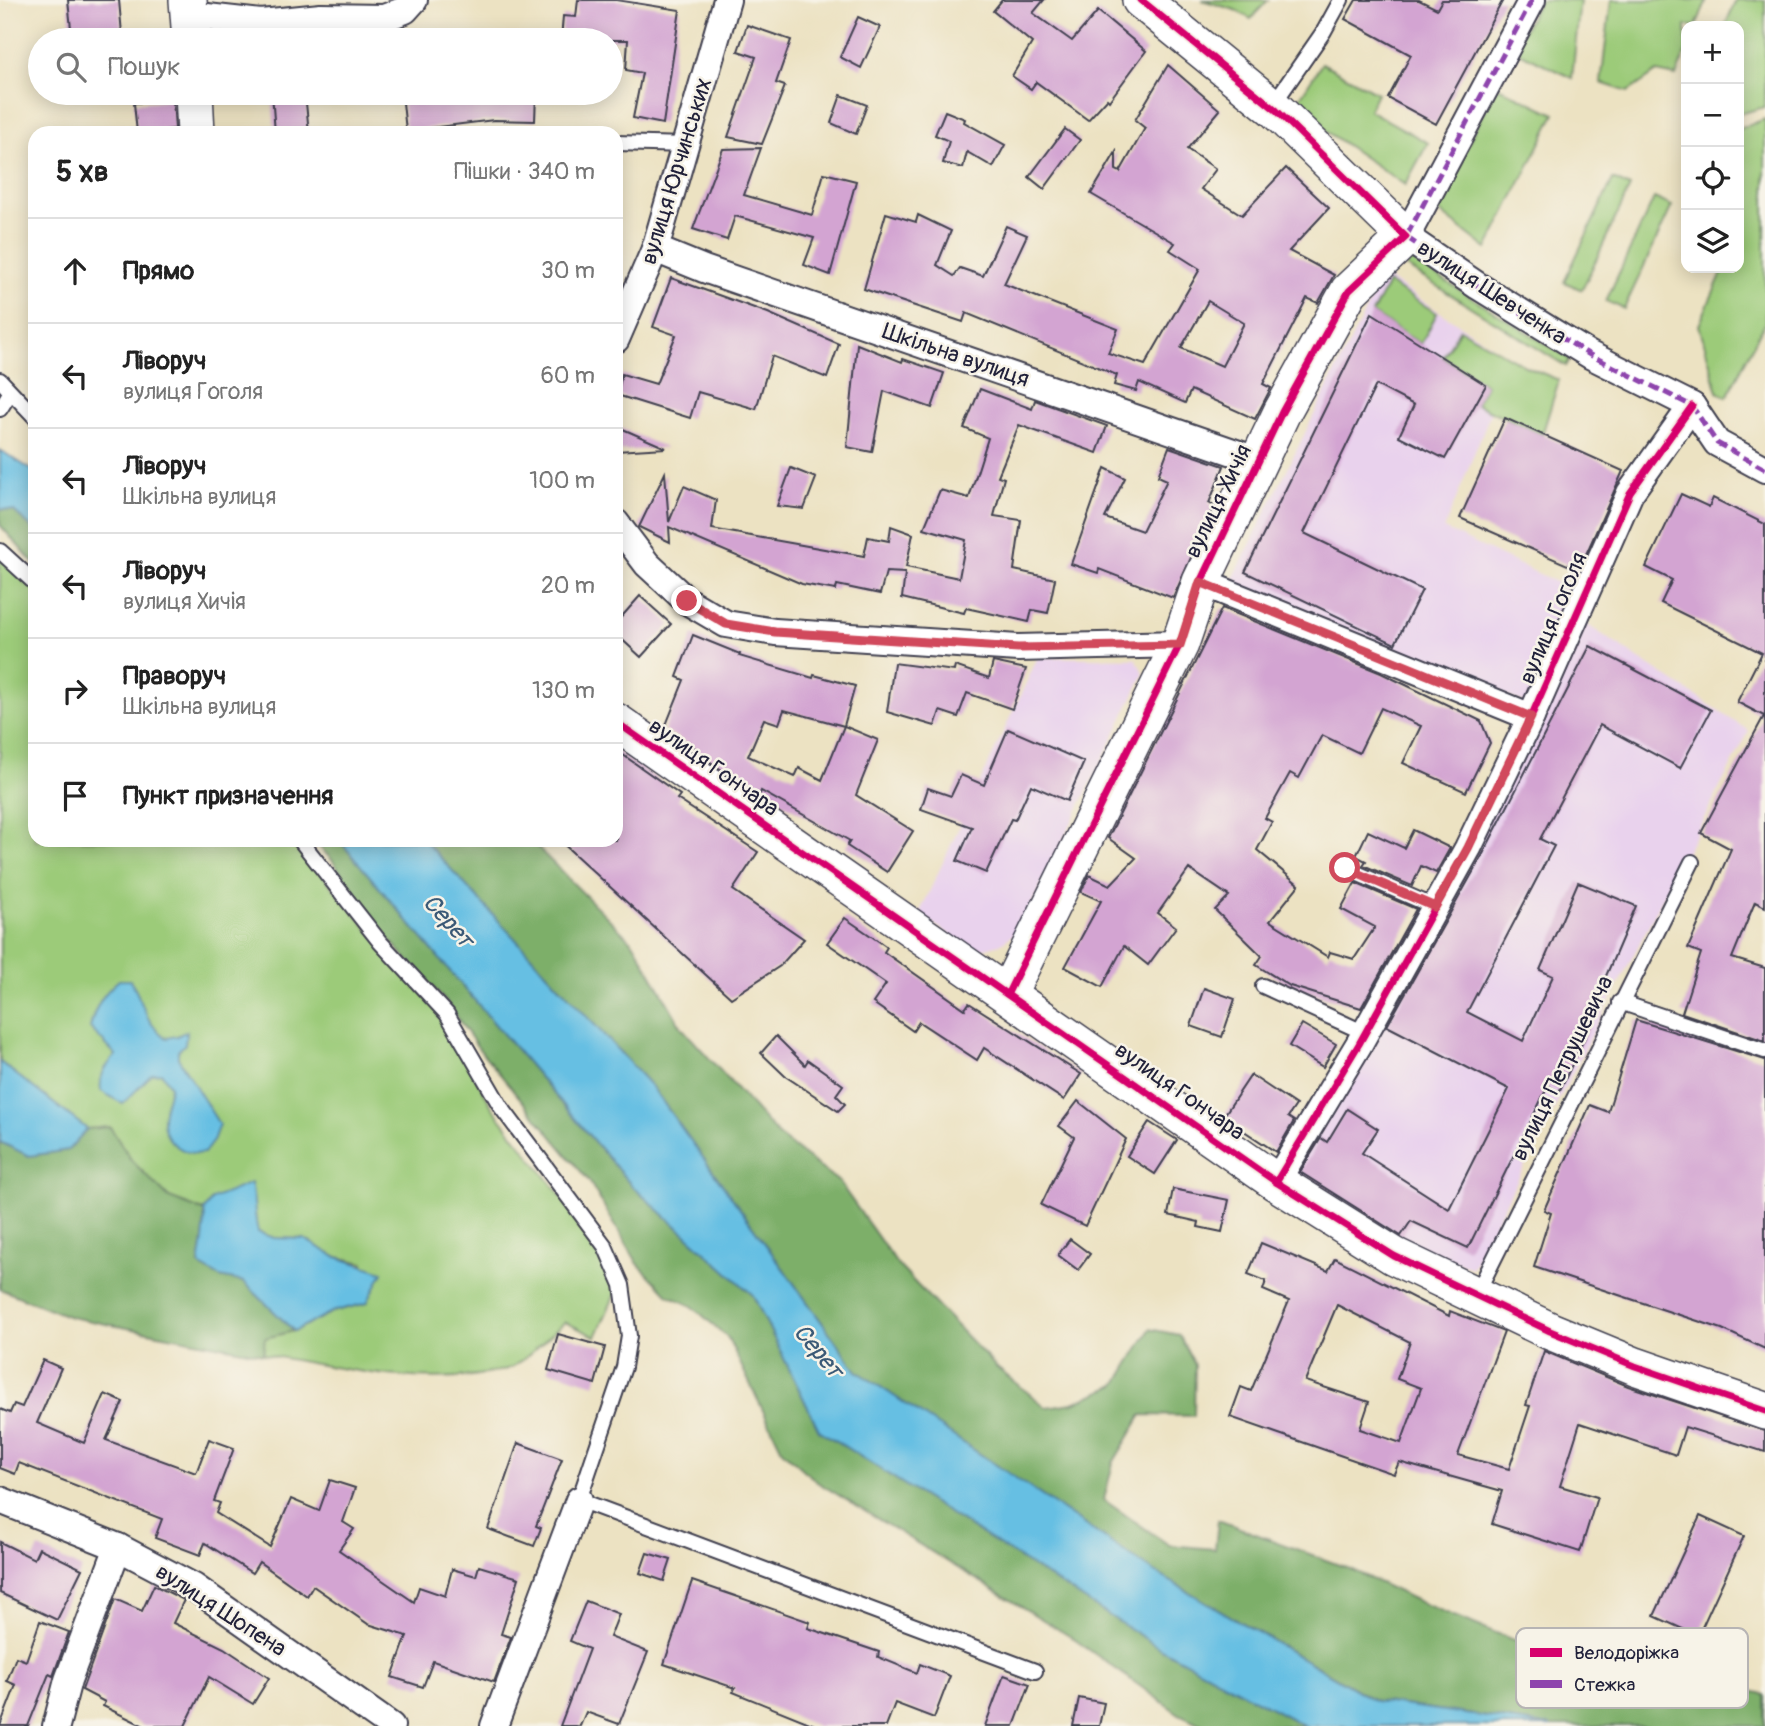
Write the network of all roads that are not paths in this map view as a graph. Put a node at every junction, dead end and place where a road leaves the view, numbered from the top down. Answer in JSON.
{"nodes":[{"id":1,"x":414,"y":0,"type":"edge"},
{"id":2,"x":727,"y":0,"type":"edge"},
{"id":3,"x":1142,"y":0,"type":"edge"},
{"id":4,"x":1341,"y":0,"type":"edge"},
{"id":5,"x":1532,"y":0,"type":"edge"},
{"id":6,"x":189,"y":18,"type":"edge"},
{"id":7,"x":195,"y":105,"type":"edge"},
{"id":8,"x":1272,"y":107,"type":"junction"},
{"id":9,"x":196,"y":126,"type":"edge"},
{"id":10,"x":623,"y":143,"type":"edge"},
{"id":11,"x":685,"y":145,"type":"junction"},
{"id":12,"x":1406,"y":237,"type":"junction"},
{"id":13,"x":655,"y":249,"type":"junction"},
{"id":14,"x":623,"y":323,"type":"edge"},
{"id":15,"x":0,"y":380,"type":"edge"},
{"id":16,"x":10,"y":393,"type":"junction"},
{"id":17,"x":1692,"y":406,"type":"junction"},
{"id":18,"x":0,"y":409,"type":"edge"},
{"id":19,"x":28,"y":410,"type":"edge"},
{"id":20,"x":1259,"y":461,"type":"junction"},
{"id":21,"x":1765,"y":469,"type":"edge"},
{"id":22,"x":623,"y":532,"type":"edge"},
{"id":23,"x":0,"y":551,"type":"edge"},
{"id":24,"x":28,"y":577,"type":"edge"},
{"id":25,"x":1200,"y":582,"type":"junction"},
{"id":26,"x":1180,"y":645,"type":"junction"},
{"id":27,"x":1531,"y":717,"type":"junction"},
{"id":28,"x":623,"y":727,"type":"edge"},
{"id":29,"x":305,"y":847,"type":"edge"},
{"id":30,"x":1692,"y":862,"type":"dead end"},
{"id":31,"x":1345,"y":868,"type":"dead end"},
{"id":32,"x":1435,"y":907,"type":"junction"},
{"id":33,"x":1263,"y":986,"type":"dead end"},
{"id":34,"x":1008,"y":993,"type":"junction"},
{"id":35,"x":1620,"y":1002,"type":"junction"},
{"id":36,"x":1365,"y":1033,"type":"junction"},
{"id":37,"x":1765,"y":1051,"type":"edge"},
{"id":38,"x":1276,"y":1182,"type":"junction"},
{"id":39,"x":1476,"y":1296,"type":"junction"},
{"id":40,"x":1765,"y":1411,"type":"edge"},
{"id":41,"x":0,"y":1500,"type":"edge"},
{"id":42,"x":579,"y":1500,"type":"junction"},
{"id":43,"x":118,"y":1547,"type":"junction"},
{"id":44,"x":1035,"y":1671,"type":"dead end"},
{"id":45,"x":56,"y":1726,"type":"edge"},
{"id":46,"x":391,"y":1726,"type":"edge"},
{"id":47,"x":494,"y":1726,"type":"edge"}],
"edges":[{"from":1,"to":6,"type":"street"},
{"from":2,"to":11,"type":"street","name":"вулиця Юрчинських"},
{"from":3,"to":8,"type":"street"},
{"from":4,"to":8,"type":"lane"},
{"from":5,"to":12,"type":"street","name":"вулиця Шевченка"},
{"from":7,"to":9,"type":"street"},
{"from":8,"to":12,"type":"street"},
{"from":10,"to":11,"type":"lane"},
{"from":11,"to":13,"type":"street","name":"вулиця Юрчинських"},
{"from":12,"to":17,"type":"street","name":"вулиця Шевченка"},
{"from":12,"to":20,"type":"street","name":"вулиця Хичія"},
{"from":13,"to":14,"type":"street","name":"вулиця Юрчинських"},
{"from":13,"to":20,"type":"street","name":"Шкільна вулиця"},
{"from":15,"to":16,"type":"lane"},
{"from":16,"to":18,"type":"lane"},
{"from":16,"to":19,"type":"lane"},
{"from":17,"to":21,"type":"street","name":"вулиця Шевченка"},
{"from":17,"to":27,"type":"street","name":"вулиця Гоголя"},
{"from":20,"to":25,"type":"street","name":"вулиця Хичія"},
{"from":22,"to":26,"type":"street"},
{"from":23,"to":24,"type":"lane"},
{"from":25,"to":26,"type":"street","name":"вулиця Хичія"},
{"from":25,"to":27,"type":"street"},
{"from":26,"to":34,"type":"street","name":"вулиця Хичія"},
{"from":27,"to":32,"type":"street","name":"вулиця Гоголя"},
{"from":28,"to":34,"type":"street","name":"вулиця Гончара"},
{"from":29,"to":42,"type":"lane"},
{"from":30,"to":35,"type":"lane","name":"вулиця Петрушевича"},
{"from":31,"to":32,"type":"lane"},
{"from":32,"to":36,"type":"street","name":"вулиця Гоголя"},
{"from":33,"to":36,"type":"lane"},
{"from":34,"to":38,"type":"street","name":"вулиця Гончара"},
{"from":35,"to":37,"type":"lane"},
{"from":35,"to":39,"type":"lane","name":"вулиця Петрушевича"},
{"from":36,"to":38,"type":"street","name":"вулиця Гоголя"},
{"from":38,"to":39,"type":"street","name":"вулиця Гончара"},
{"from":39,"to":40,"type":"street","name":"вулиця Гончара"},
{"from":41,"to":43,"type":"street","name":"вулиця Шопена"},
{"from":42,"to":44,"type":"lane"},
{"from":42,"to":47,"type":"street"},
{"from":43,"to":45,"type":"street"},
{"from":43,"to":46,"type":"street","name":"вулиця Шопена"}]}
